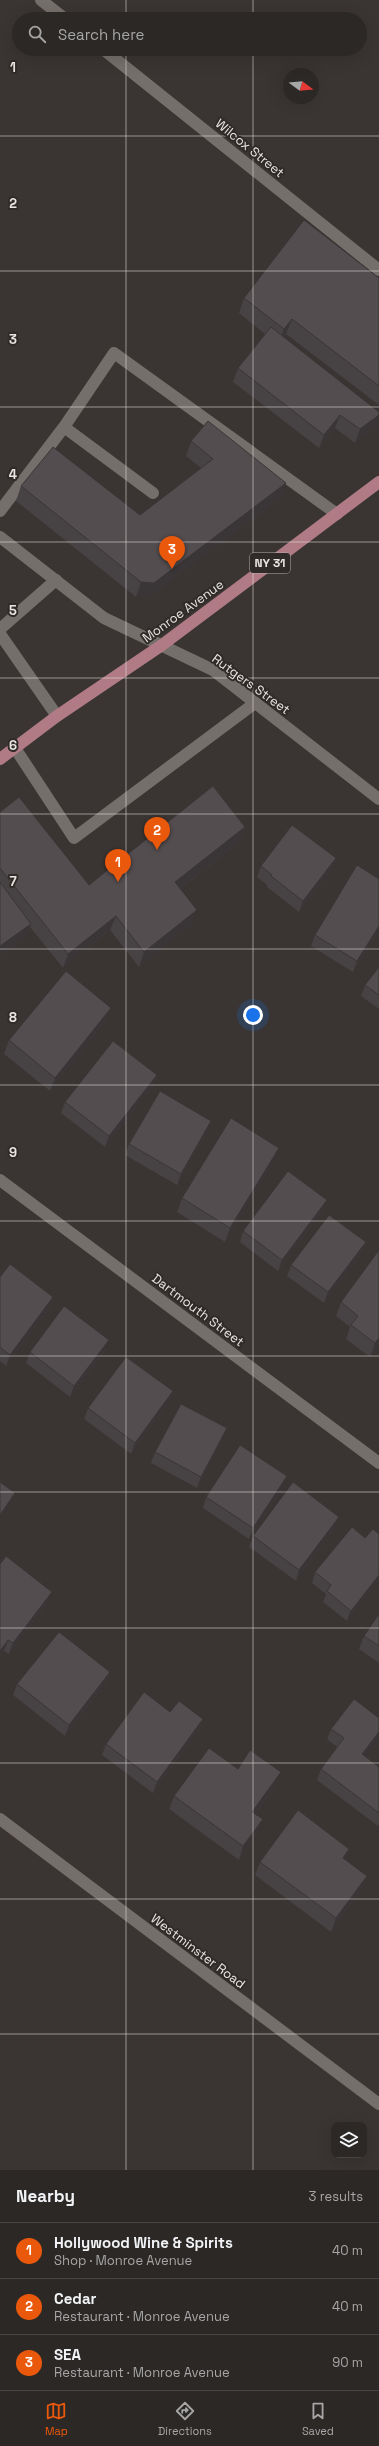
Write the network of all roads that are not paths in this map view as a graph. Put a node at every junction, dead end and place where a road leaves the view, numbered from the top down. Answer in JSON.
{"nodes":[{"id":1,"x":41,"y":0,"type":"edge"},
{"id":2,"x":56,"y":12,"type":"edge"},
{"id":3,"x":112,"y":56,"type":"edge"},
{"id":4,"x":379,"y":270,"type":"edge"},
{"id":5,"x":64,"y":427,"type":"junction"},
{"id":6,"x":379,"y":482,"type":"edge"},
{"id":7,"x":153,"y":493,"type":"dead end"},
{"id":8,"x":0,"y":511,"type":"edge"},
{"id":9,"x":337,"y":514,"type":"junction"},
{"id":10,"x":0,"y":537,"type":"edge"},
{"id":11,"x":56,"y":580,"type":"junction"},
{"id":12,"x":0,"y":629,"type":"edge"},
{"id":13,"x":0,"y":634,"type":"edge"},
{"id":14,"x":162,"y":645,"type":"junction"},
{"id":15,"x":255,"y":703,"type":"junction"},
{"id":16,"x":57,"y":716,"type":"junction"},
{"id":17,"x":15,"y":748,"type":"junction"},
{"id":18,"x":0,"y":759,"type":"edge"},
{"id":19,"x":379,"y":799,"type":"edge"},
{"id":20,"x":0,"y":1180,"type":"edge"},
{"id":21,"x":379,"y":1463,"type":"edge"},
{"id":22,"x":0,"y":1820,"type":"edge"},
{"id":23,"x":379,"y":2104,"type":"edge"}],
"edges":[{"from":1,"to":2,"type":"street"},
{"from":3,"to":4,"type":"street","name":"Wilcox Street"},
{"from":5,"to":7,"type":"street"},
{"from":5,"to":8,"type":"street"},
{"from":5,"to":9,"type":"street"},
{"from":6,"to":9,"type":"main road","name":"Monroe Avenue","number":"NY 31"},
{"from":9,"to":14,"type":"main road","name":"Monroe Avenue","number":"NY 31"},
{"from":10,"to":11,"type":"street","name":"Rutgers Street"},
{"from":11,"to":12,"type":"street"},
{"from":11,"to":14,"type":"street","name":"Rutgers Street"},
{"from":13,"to":16,"type":"street"},
{"from":14,"to":15,"type":"street","name":"Rutgers Street"},
{"from":14,"to":16,"type":"main road","name":"Monroe Avenue","number":"NY 31"},
{"from":15,"to":17,"type":"street"},
{"from":15,"to":19,"type":"street","name":"Rutgers Street"},
{"from":16,"to":17,"type":"main road","name":"Monroe Avenue","number":"NY 31"},
{"from":17,"to":18,"type":"main road","name":"Monroe Avenue","number":"NY 31"},
{"from":20,"to":21,"type":"street","name":"Dartmouth Street"},
{"from":22,"to":23,"type":"street","name":"Westminster Road"}]}
